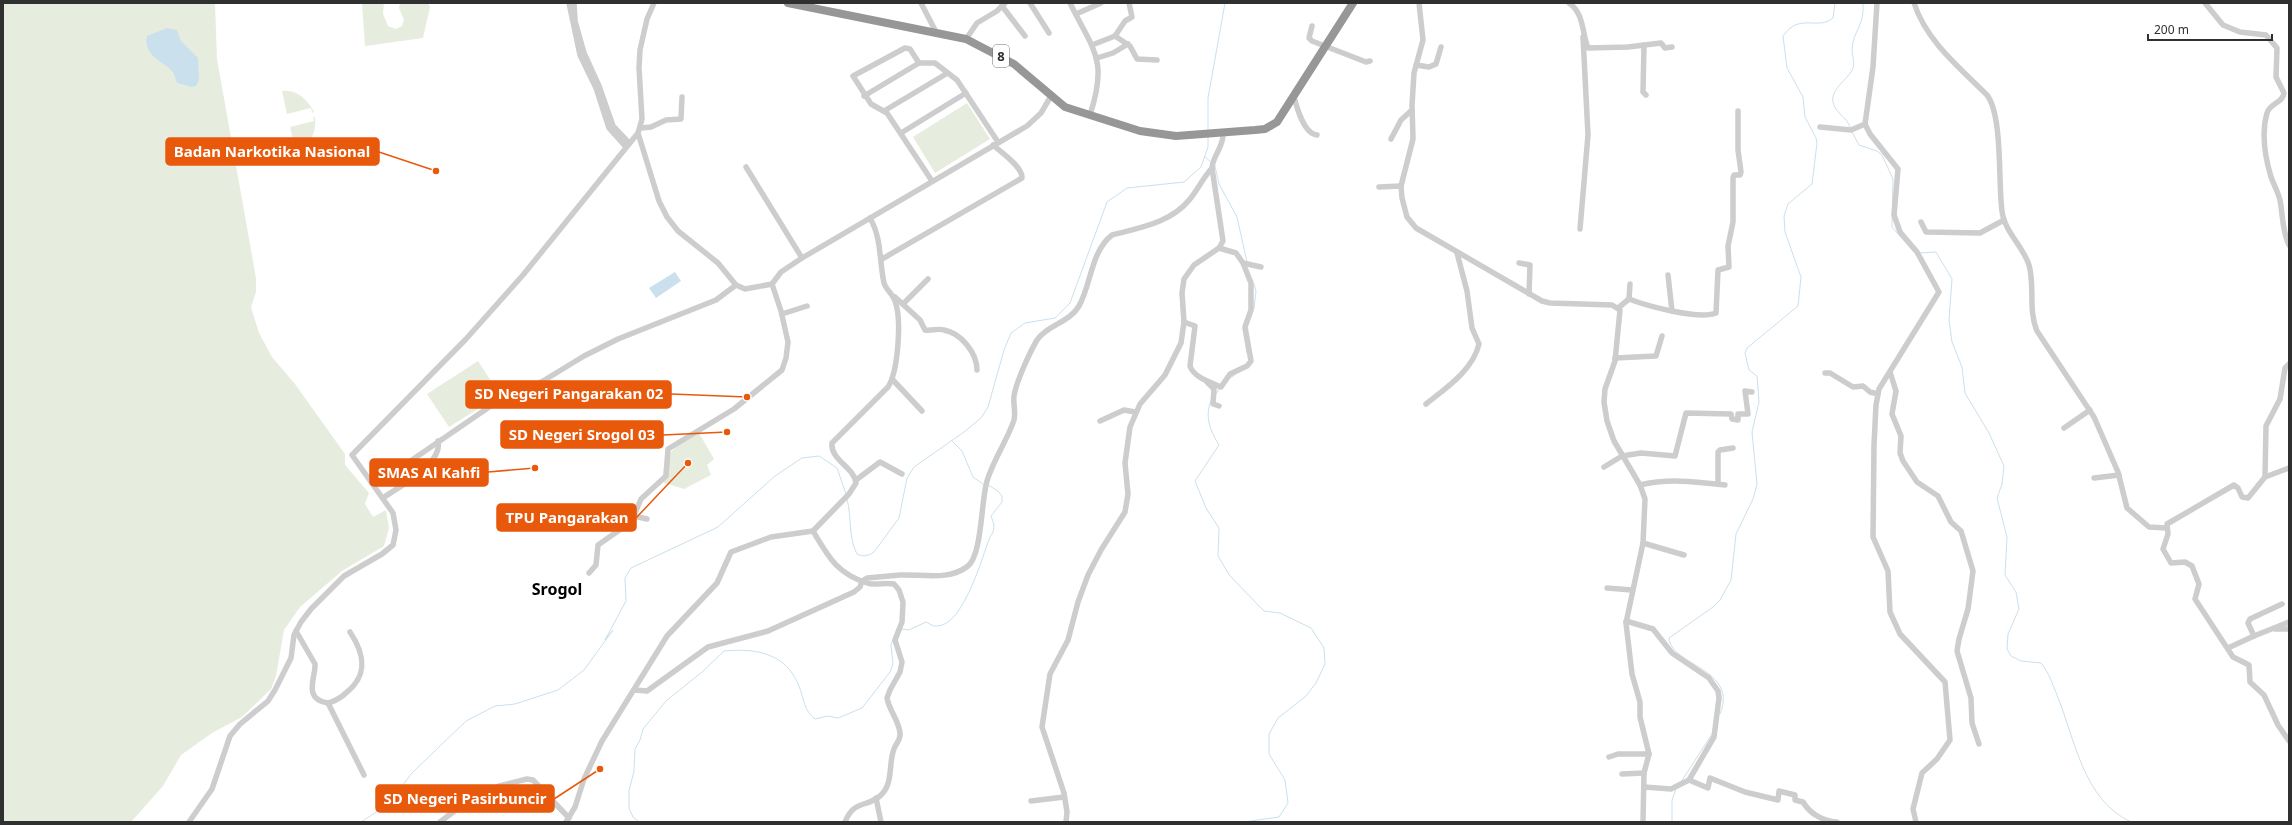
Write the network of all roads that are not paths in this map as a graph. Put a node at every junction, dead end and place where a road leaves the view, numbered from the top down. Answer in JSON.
{"nodes":[{"id":1,"x":569,"y":3,"type":"edge"},
{"id":2,"x":574,"y":3,"type":"edge"},
{"id":3,"x":654,"y":3,"type":"edge"},
{"id":4,"x":788,"y":3,"type":"edge"},
{"id":5,"x":921,"y":3,"type":"edge"},
{"id":6,"x":1030,"y":3,"type":"edge"},
{"id":7,"x":1070,"y":3,"type":"edge"},
{"id":8,"x":1101,"y":3,"type":"edge"},
{"id":9,"x":1129,"y":3,"type":"edge"},
{"id":10,"x":1353,"y":3,"type":"edge"},
{"id":11,"x":1419,"y":3,"type":"edge"},
{"id":12,"x":1569,"y":3,"type":"edge"},
{"id":13,"x":1877,"y":3,"type":"edge"},
{"id":14,"x":1914,"y":3,"type":"edge"},
{"id":15,"x":2205,"y":3,"type":"edge"},
{"id":16,"x":1004,"y":5,"type":"edge"},
{"id":17,"x":1076,"y":14,"type":"junction"},
{"id":18,"x":1312,"y":26,"type":"dead end"},
{"id":19,"x":936,"y":32,"type":"junction"},
{"id":20,"x":1049,"y":33,"type":"dead end"},
{"id":21,"x":1025,"y":36,"type":"dead end"},
{"id":22,"x":1115,"y":36,"type":"junction"},
{"id":23,"x":1583,"y":37,"type":"junction"},
{"id":24,"x":966,"y":39,"type":"junction"},
{"id":25,"x":1128,"y":44,"type":"junction"},
{"id":26,"x":1092,"y":45,"type":"junction"},
{"id":27,"x":1644,"y":45,"type":"junction"},
{"id":28,"x":1326,"y":47,"type":"junction"},
{"id":29,"x":1442,"y":47,"type":"dead end"},
{"id":30,"x":1672,"y":47,"type":"dead end"},
{"id":31,"x":1097,"y":58,"type":"junction"},
{"id":32,"x":1157,"y":60,"type":"dead end"},
{"id":33,"x":1370,"y":61,"type":"dead end"},
{"id":34,"x":919,"y":63,"type":"junction"},
{"id":35,"x":1416,"y":65,"type":"junction"},
{"id":36,"x":946,"y":74,"type":"junction"},
{"id":37,"x":600,"y":93,"type":"junction"},
{"id":38,"x":966,"y":93,"type":"junction"},
{"id":39,"x":1646,"y":95,"type":"dead end"},
{"id":40,"x":864,"y":96,"type":"junction"},
{"id":41,"x":1051,"y":96,"type":"junction"},
{"id":42,"x":682,"y":97,"type":"dead end"},
{"id":43,"x":1294,"y":98,"type":"junction"},
{"id":44,"x":1412,"y":110,"type":"junction"},
{"id":45,"x":884,"y":111,"type":"junction"},
{"id":46,"x":1738,"y":111,"type":"dead end"},
{"id":47,"x":1090,"y":115,"type":"junction"},
{"id":48,"x":1865,"y":124,"type":"junction"},
{"id":49,"x":1820,"y":127,"type":"dead end"},
{"id":50,"x":640,"y":130,"type":"junction"},
{"id":51,"x":901,"y":133,"type":"junction"},
{"id":52,"x":1221,"y":133,"type":"junction"},
{"id":53,"x":1317,"y":135,"type":"dead end"},
{"id":54,"x":1391,"y":139,"type":"dead end"},
{"id":55,"x":996,"y":144,"type":"junction"},
{"id":56,"x":628,"y":145,"type":"junction"},
{"id":57,"x":746,"y":167,"type":"dead end"},
{"id":58,"x":1212,"y":168,"type":"junction"},
{"id":59,"x":932,"y":181,"type":"junction"},
{"id":60,"x":1401,"y":186,"type":"junction"},
{"id":61,"x":1379,"y":187,"type":"dead end"},
{"id":62,"x":870,"y":218,"type":"junction"},
{"id":63,"x":2004,"y":220,"type":"junction"},
{"id":64,"x":1921,"y":222,"type":"dead end"},
{"id":65,"x":1580,"y":229,"type":"dead end"},
{"id":66,"x":2289,"y":246,"type":"edge"},
{"id":67,"x":1219,"y":248,"type":"junction"},
{"id":68,"x":1457,"y":253,"type":"junction"},
{"id":69,"x":802,"y":258,"type":"junction"},
{"id":70,"x":882,"y":259,"type":"junction"},
{"id":71,"x":1519,"y":263,"type":"dead end"},
{"id":72,"x":1245,"y":264,"type":"junction"},
{"id":73,"x":1261,"y":267,"type":"dead end"},
{"id":74,"x":1668,"y":275,"type":"dead end"},
{"id":75,"x":928,"y":279,"type":"dead end"},
{"id":76,"x":772,"y":284,"type":"junction"},
{"id":77,"x":1630,"y":284,"type":"dead end"},
{"id":78,"x":736,"y":285,"type":"junction"},
{"id":79,"x":892,"y":294,"type":"junction"},
{"id":80,"x":1529,"y":294,"type":"junction"},
{"id":81,"x":1629,"y":299,"type":"junction"},
{"id":82,"x":903,"y":304,"type":"junction"},
{"id":83,"x":806,"y":306,"type":"dead end"},
{"id":84,"x":1618,"y":308,"type":"junction"},
{"id":85,"x":1672,"y":311,"type":"junction"},
{"id":86,"x":782,"y":314,"type":"junction"},
{"id":87,"x":1184,"y":322,"type":"junction"},
{"id":88,"x":1662,"y":336,"type":"dead end"},
{"id":89,"x":1616,"y":358,"type":"junction"},
{"id":90,"x":2289,"y":364,"type":"edge"},
{"id":91,"x":977,"y":370,"type":"dead end"},
{"id":92,"x":1890,"y":372,"type":"junction"},
{"id":93,"x":1825,"y":373,"type":"dead end"},
{"id":94,"x":892,"y":379,"type":"junction"},
{"id":95,"x":1206,"y":380,"type":"junction"},
{"id":96,"x":1752,"y":392,"type":"dead end"},
{"id":97,"x":1878,"y":394,"type":"junction"},
{"id":98,"x":1426,"y":404,"type":"dead end"},
{"id":99,"x":1219,"y":406,"type":"dead end"},
{"id":100,"x":2090,"y":410,"type":"junction"},
{"id":101,"x":922,"y":411,"type":"dead end"},
{"id":102,"x":1135,"y":412,"type":"junction"},
{"id":103,"x":1100,"y":421,"type":"dead end"},
{"id":104,"x":2064,"y":428,"type":"dead end"},
{"id":105,"x":438,"y":440,"type":"junction"},
{"id":106,"x":1732,"y":448,"type":"dead end"},
{"id":107,"x":1622,"y":456,"type":"junction"},
{"id":108,"x":1604,"y":467,"type":"dead end"},
{"id":109,"x":2289,"y":468,"type":"edge"},
{"id":110,"x":902,"y":474,"type":"dead end"},
{"id":111,"x":2119,"y":475,"type":"junction"},
{"id":112,"x":2265,"y":477,"type":"junction"},
{"id":113,"x":2094,"y":478,"type":"dead end"},
{"id":114,"x":856,"y":480,"type":"junction"},
{"id":115,"x":1718,"y":484,"type":"junction"},
{"id":116,"x":1640,"y":485,"type":"junction"},
{"id":117,"x":374,"y":486,"type":"junction"},
{"id":118,"x":1725,"y":486,"type":"dead end"},
{"id":119,"x":383,"y":498,"type":"junction"},
{"id":120,"x":634,"y":516,"type":"junction"},
{"id":121,"x":647,"y":519,"type":"dead end"},
{"id":122,"x":2166,"y":528,"type":"junction"},
{"id":123,"x":813,"y":531,"type":"junction"},
{"id":124,"x":1643,"y":543,"type":"junction"},
{"id":125,"x":1684,"y":555,"type":"dead end"},
{"id":126,"x":589,"y":573,"type":"dead end"},
{"id":127,"x":862,"y":581,"type":"junction"},
{"id":128,"x":1607,"y":588,"type":"dead end"},
{"id":129,"x":1632,"y":590,"type":"junction"},
{"id":130,"x":2282,"y":604,"type":"dead end"},
{"id":131,"x":1626,"y":621,"type":"junction"},
{"id":132,"x":2289,"y":622,"type":"edge"},
{"id":133,"x":2271,"y":629,"type":"junction"},
{"id":134,"x":2289,"y":629,"type":"edge"},
{"id":135,"x":296,"y":631,"type":"junction"},
{"id":136,"x":350,"y":632,"type":"dead end"},
{"id":137,"x":2254,"y":636,"type":"junction"},
{"id":138,"x":2228,"y":648,"type":"junction"},
{"id":139,"x":635,"y":690,"type":"junction"},
{"id":140,"x":328,"y":703,"type":"junction"},
{"id":141,"x":2289,"y":740,"type":"edge"},
{"id":142,"x":1979,"y":744,"type":"dead end"},
{"id":143,"x":1649,"y":754,"type":"junction"},
{"id":144,"x":1609,"y":757,"type":"dead end"},
{"id":145,"x":1644,"y":773,"type":"junction"},
{"id":146,"x":1622,"y":774,"type":"dead end"},
{"id":147,"x":364,"y":776,"type":"dead end"},
{"id":148,"x":1689,"y":780,"type":"junction"},
{"id":149,"x":1644,"y":787,"type":"junction"},
{"id":150,"x":1064,"y":797,"type":"junction"},
{"id":151,"x":876,"y":798,"type":"junction"},
{"id":152,"x":1031,"y":801,"type":"dead end"},
{"id":153,"x":567,"y":820,"type":"edge"},
{"id":154,"x":189,"y":822,"type":"edge"},
{"id":155,"x":440,"y":822,"type":"edge"},
{"id":156,"x":845,"y":822,"type":"edge"},
{"id":157,"x":881,"y":822,"type":"edge"},
{"id":158,"x":1066,"y":822,"type":"edge"},
{"id":159,"x":1642,"y":822,"type":"edge"},
{"id":160,"x":1837,"y":822,"type":"edge"},
{"id":161,"x":1916,"y":822,"type":"edge"}],
"edges":[{"from":1,"to":37,"type":"street"},
{"from":2,"to":37,"type":"street"},
{"from":3,"to":50,"type":"street"},
{"from":4,"to":19,"type":"highway","number":"8"},
{"from":5,"to":19,"type":"street"},
{"from":6,"to":20,"type":"street"},
{"from":7,"to":17,"type":"street"},
{"from":8,"to":17,"type":"street"},
{"from":9,"to":22,"type":"street"},
{"from":10,"to":28,"type":"highway","number":"8"},
{"from":11,"to":35,"type":"street"},
{"from":12,"to":23,"type":"street"},
{"from":13,"to":48,"type":"street"},
{"from":14,"to":63,"type":"street"},
{"from":15,"to":66,"type":"street"},
{"from":16,"to":21,"type":"street"},
{"from":16,"to":24,"type":"street"},
{"from":17,"to":26,"type":"street"},
{"from":18,"to":28,"type":"street"},
{"from":19,"to":24,"type":"highway","number":"8"},
{"from":22,"to":25,"type":"street"},
{"from":22,"to":26,"type":"street"},
{"from":23,"to":27,"type":"street"},
{"from":23,"to":65,"type":"street"},
{"from":24,"to":41,"type":"highway","number":"8"},
{"from":25,"to":31,"type":"street"},
{"from":25,"to":32,"type":"street"},
{"from":26,"to":31,"type":"street"},
{"from":27,"to":30,"type":"street"},
{"from":27,"to":39,"type":"street"},
{"from":28,"to":33,"type":"street"},
{"from":28,"to":43,"type":"highway","number":"8"},
{"from":29,"to":35,"type":"street"},
{"from":31,"to":47,"type":"street"},
{"from":34,"to":36,"type":"street"},
{"from":34,"to":40,"type":"street"},
{"from":34,"to":40,"type":"street"},
{"from":35,"to":44,"type":"street"},
{"from":36,"to":38,"type":"street"},
{"from":36,"to":45,"type":"street"},
{"from":37,"to":56,"type":"street"},
{"from":38,"to":51,"type":"street"},
{"from":38,"to":55,"type":"street"},
{"from":40,"to":45,"type":"street"},
{"from":41,"to":47,"type":"highway","number":"8"},
{"from":41,"to":55,"type":"street"},
{"from":42,"to":50,"type":"street"},
{"from":43,"to":52,"type":"highway","number":"8"},
{"from":43,"to":53,"type":"street"},
{"from":44,"to":54,"type":"street"},
{"from":44,"to":60,"type":"street"},
{"from":45,"to":51,"type":"street"},
{"from":46,"to":85,"type":"street"},
{"from":47,"to":52,"type":"highway","number":"8"},
{"from":48,"to":49,"type":"street"},
{"from":48,"to":92,"type":"street"},
{"from":50,"to":56,"type":"street"},
{"from":50,"to":78,"type":"street"},
{"from":51,"to":59,"type":"street"},
{"from":52,"to":58,"type":"street"},
{"from":55,"to":59,"type":"street"},
{"from":55,"to":70,"type":"street"},
{"from":56,"to":117,"type":"street"},
{"from":57,"to":69,"type":"street"},
{"from":58,"to":67,"type":"street"},
{"from":58,"to":127,"type":"street"},
{"from":59,"to":62,"type":"street"},
{"from":60,"to":61,"type":"street"},
{"from":60,"to":68,"type":"street"},
{"from":62,"to":69,"type":"street"},
{"from":62,"to":70,"type":"street"},
{"from":63,"to":64,"type":"street"},
{"from":63,"to":100,"type":"street"},
{"from":67,"to":72,"type":"street"},
{"from":67,"to":87,"type":"street"},
{"from":68,"to":80,"type":"street"},
{"from":68,"to":98,"type":"street"},
{"from":69,"to":76,"type":"street"},
{"from":70,"to":79,"type":"street"},
{"from":71,"to":80,"type":"street"},
{"from":72,"to":73,"type":"street"},
{"from":72,"to":95,"type":"street"},
{"from":74,"to":85,"type":"street"},
{"from":75,"to":82,"type":"street"},
{"from":76,"to":78,"type":"street"},
{"from":76,"to":86,"type":"street"},
{"from":77,"to":81,"type":"street"},
{"from":78,"to":105,"type":"street"},
{"from":79,"to":82,"type":"street"},
{"from":79,"to":94,"type":"street"},
{"from":80,"to":84,"type":"street"},
{"from":81,"to":84,"type":"street"},
{"from":81,"to":85,"type":"street"},
{"from":82,"to":91,"type":"street"},
{"from":83,"to":86,"type":"street"},
{"from":84,"to":89,"type":"street"},
{"from":86,"to":120,"type":"street"},
{"from":87,"to":95,"type":"street"},
{"from":87,"to":102,"type":"street"},
{"from":88,"to":89,"type":"street"},
{"from":89,"to":107,"type":"street"},
{"from":90,"to":112,"type":"street"},
{"from":92,"to":97,"type":"street"},
{"from":92,"to":142,"type":"street"},
{"from":93,"to":97,"type":"street"},
{"from":94,"to":101,"type":"street"},
{"from":94,"to":114,"type":"street"},
{"from":95,"to":99,"type":"street"},
{"from":96,"to":107,"type":"street"},
{"from":97,"to":161,"type":"street"},
{"from":100,"to":104,"type":"street"},
{"from":100,"to":111,"type":"street"},
{"from":102,"to":103,"type":"street"},
{"from":102,"to":150,"type":"street"},
{"from":105,"to":117,"type":"street"},
{"from":105,"to":119,"type":"street"},
{"from":106,"to":115,"type":"street"},
{"from":107,"to":108,"type":"street"},
{"from":107,"to":116,"type":"street"},
{"from":109,"to":112,"type":"street"},
{"from":110,"to":114,"type":"street"},
{"from":111,"to":113,"type":"street"},
{"from":111,"to":122,"type":"street"},
{"from":112,"to":122,"type":"street"},
{"from":114,"to":123,"type":"street"},
{"from":115,"to":116,"type":"street"},
{"from":115,"to":118,"type":"street"},
{"from":116,"to":124,"type":"street"},
{"from":117,"to":119,"type":"street"},
{"from":119,"to":135,"type":"street"},
{"from":120,"to":121,"type":"street"},
{"from":120,"to":126,"type":"street"},
{"from":122,"to":138,"type":"street"},
{"from":123,"to":127,"type":"street"},
{"from":123,"to":139,"type":"street"},
{"from":124,"to":125,"type":"street"},
{"from":124,"to":129,"type":"street"},
{"from":127,"to":139,"type":"street"},
{"from":127,"to":151,"type":"street"},
{"from":128,"to":129,"type":"street"},
{"from":129,"to":131,"type":"street"},
{"from":130,"to":137,"type":"street"},
{"from":131,"to":143,"type":"street"},
{"from":131,"to":148,"type":"street"},
{"from":132,"to":133,"type":"street"},
{"from":133,"to":134,"type":"street"},
{"from":133,"to":137,"type":"street"},
{"from":135,"to":140,"type":"street"},
{"from":135,"to":154,"type":"street"},
{"from":136,"to":140,"type":"street"},
{"from":137,"to":138,"type":"street"},
{"from":138,"to":141,"type":"street"},
{"from":139,"to":153,"type":"street"},
{"from":140,"to":147,"type":"street"},
{"from":143,"to":144,"type":"street"},
{"from":143,"to":145,"type":"street"},
{"from":145,"to":146,"type":"street"},
{"from":145,"to":149,"type":"street"},
{"from":148,"to":149,"type":"street"},
{"from":148,"to":160,"type":"street"},
{"from":149,"to":159,"type":"street"},
{"from":150,"to":152,"type":"street"},
{"from":150,"to":158,"type":"street"},
{"from":151,"to":156,"type":"street"},
{"from":151,"to":157,"type":"street"},
{"from":153,"to":155,"type":"street"}]}
